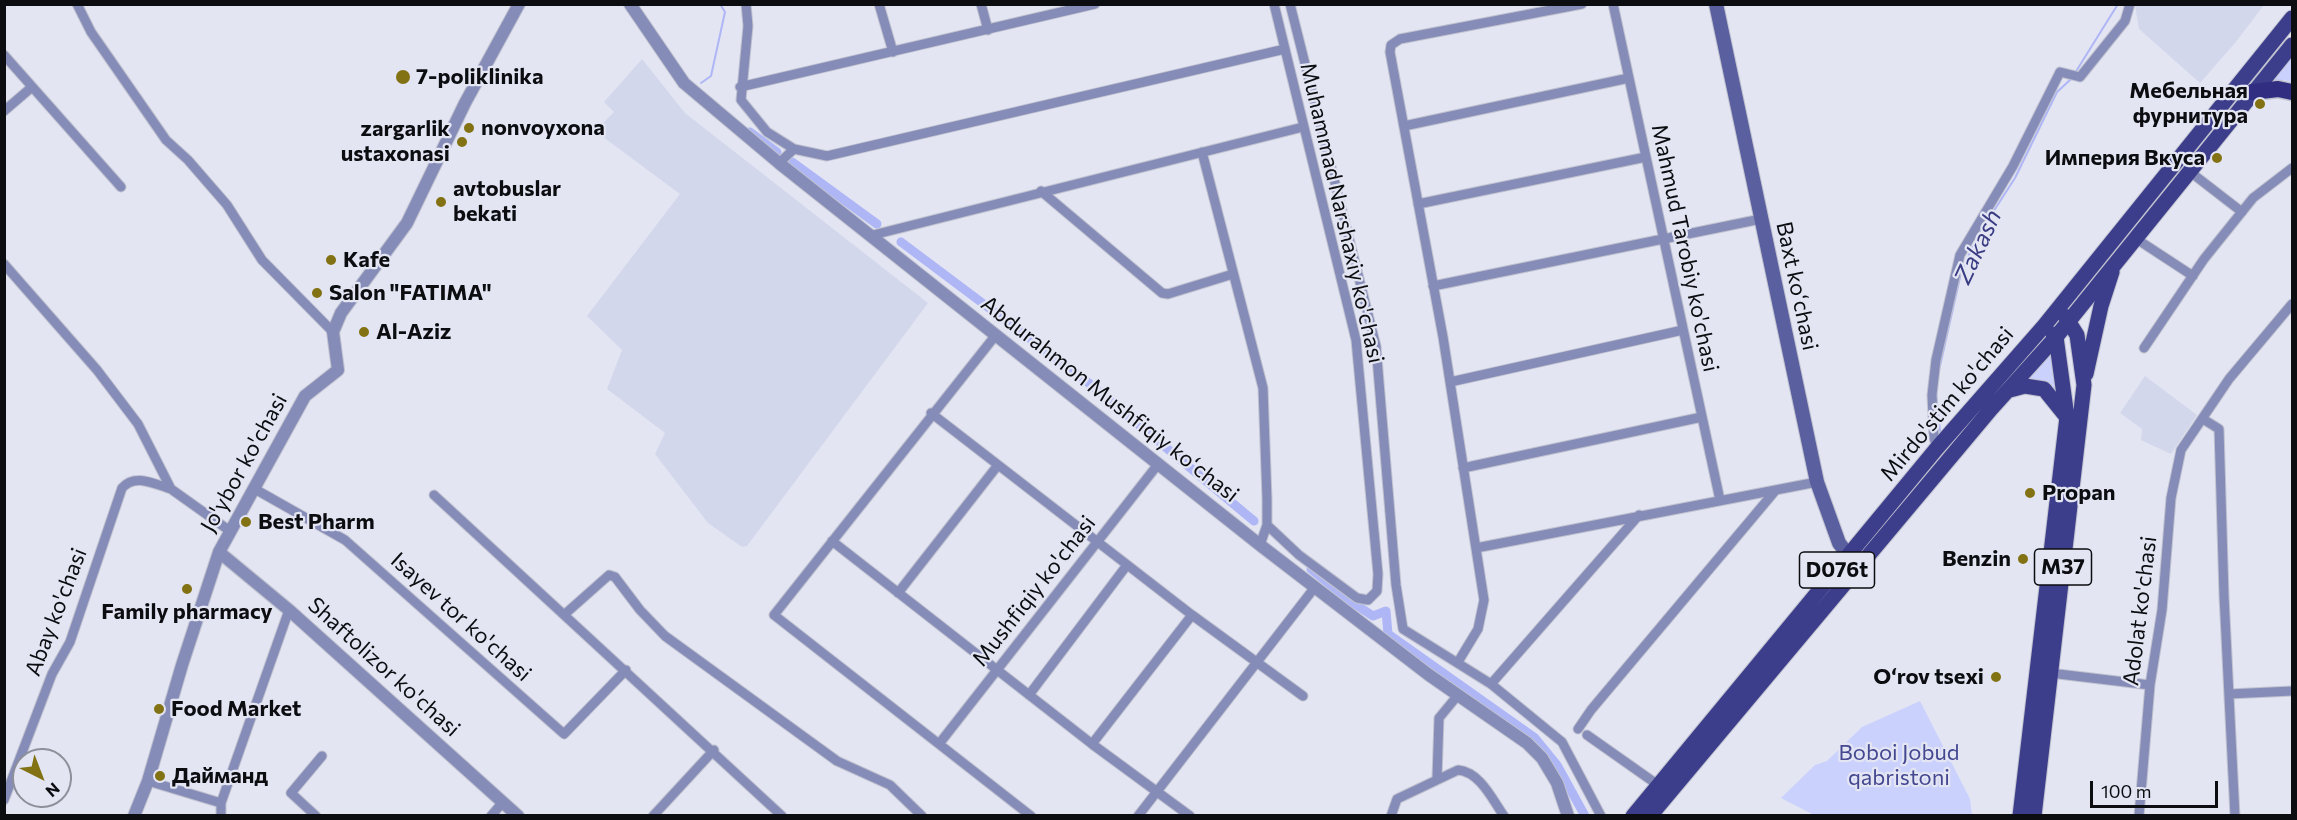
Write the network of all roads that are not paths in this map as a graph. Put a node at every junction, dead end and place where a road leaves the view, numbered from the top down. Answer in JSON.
{"nodes":[{"id":1,"x":77,"y":4,"type":"edge"},
{"id":2,"x":519,"y":4,"type":"edge"},
{"id":3,"x":630,"y":4,"type":"edge"},
{"id":4,"x":746,"y":4,"type":"edge"},
{"id":5,"x":879,"y":4,"type":"edge"},
{"id":6,"x":981,"y":4,"type":"edge"},
{"id":7,"x":1095,"y":4,"type":"edge"},
{"id":8,"x":1274,"y":4,"type":"edge"},
{"id":9,"x":1290,"y":4,"type":"edge"},
{"id":10,"x":1582,"y":4,"type":"edge"},
{"id":11,"x":1613,"y":4,"type":"edge"},
{"id":12,"x":1716,"y":4,"type":"edge"},
{"id":13,"x":2130,"y":4,"type":"edge"},
{"id":14,"x":1078,"y":6,"type":"edge"},
{"id":15,"x":2292,"y":18,"type":"edge"},
{"id":16,"x":988,"y":30,"type":"junction"},
{"id":17,"x":2292,"y":45,"type":"edge"},
{"id":18,"x":1285,"y":49,"type":"junction"},
{"id":19,"x":892,"y":52,"type":"junction"},
{"id":20,"x":4,"y":55,"type":"edge"},
{"id":21,"x":1629,"y":78,"type":"junction"},
{"id":22,"x":32,"y":87,"type":"junction"},
{"id":23,"x":741,"y":87,"type":"junction"},
{"id":24,"x":2252,"y":92,"type":"junction"},
{"id":25,"x":2292,"y":93,"type":"edge"},
{"id":26,"x":4,"y":111,"type":"edge"},
{"id":27,"x":1404,"y":126,"type":"junction"},
{"id":28,"x":1303,"y":127,"type":"junction"},
{"id":29,"x":794,"y":148,"type":"junction"},
{"id":30,"x":1202,"y":152,"type":"junction"},
{"id":31,"x":1646,"y":157,"type":"junction"},
{"id":32,"x":779,"y":163,"type":"junction"},
{"id":33,"x":2292,"y":168,"type":"edge"},
{"id":34,"x":2189,"y":171,"type":"junction"},
{"id":35,"x":122,"y":187,"type":"dead end"},
{"id":36,"x":1041,"y":191,"type":"junction"},
{"id":37,"x":1418,"y":204,"type":"junction"},
{"id":38,"x":2242,"y":212,"type":"junction"},
{"id":39,"x":1761,"y":219,"type":"junction"},
{"id":40,"x":869,"y":236,"type":"junction"},
{"id":41,"x":2135,"y":238,"type":"junction"},
{"id":42,"x":1664,"y":241,"type":"junction"},
{"id":43,"x":2116,"y":262,"type":"junction"},
{"id":44,"x":4,"y":264,"type":"edge"},
{"id":45,"x":1233,"y":274,"type":"junction"},
{"id":46,"x":2193,"y":276,"type":"junction"},
{"id":47,"x":1433,"y":286,"type":"junction"},
{"id":48,"x":2292,"y":304,"type":"edge"},
{"id":49,"x":2057,"y":309,"type":"junction"},
{"id":50,"x":2069,"y":320,"type":"junction"},
{"id":51,"x":2044,"y":326,"type":"junction"},
{"id":52,"x":1683,"y":330,"type":"junction"},
{"id":53,"x":333,"y":332,"type":"junction"},
{"id":54,"x":995,"y":336,"type":"junction"},
{"id":55,"x":2056,"y":337,"type":"junction"},
{"id":56,"x":2144,"y":348,"type":"dead end"},
{"id":57,"x":1450,"y":382,"type":"junction"},
{"id":58,"x":2084,"y":386,"type":"junction"},
{"id":59,"x":2010,"y":390,"type":"junction"},
{"id":60,"x":931,"y":413,"type":"junction"},
{"id":61,"x":1702,"y":417,"type":"junction"},
{"id":62,"x":2067,"y":417,"type":"junction"},
{"id":63,"x":2203,"y":418,"type":"junction"},
{"id":64,"x":1937,"y":448,"type":"junction"},
{"id":65,"x":1159,"y":463,"type":"junction"},
{"id":66,"x":998,"y":465,"type":"junction"},
{"id":67,"x":1463,"y":468,"type":"junction"},
{"id":68,"x":1817,"y":482,"type":"junction"},
{"id":69,"x":253,"y":488,"type":"junction"},
{"id":70,"x":171,"y":489,"type":"junction"},
{"id":71,"x":1775,"y":492,"type":"junction"},
{"id":72,"x":434,"y":495,"type":"dead end"},
{"id":73,"x":1720,"y":500,"type":"junction"},
{"id":74,"x":1640,"y":515,"type":"junction"},
{"id":75,"x":1267,"y":525,"type":"junction"},
{"id":76,"x":230,"y":531,"type":"junction"},
{"id":77,"x":832,"y":541,"type":"junction"},
{"id":78,"x":1097,"y":541,"type":"junction"},
{"id":79,"x":1260,"y":544,"type":"junction"},
{"id":80,"x":1476,"y":548,"type":"junction"},
{"id":81,"x":219,"y":552,"type":"junction"},
{"id":82,"x":1853,"y":562,"type":"junction"},
{"id":83,"x":1127,"y":565,"type":"junction"},
{"id":84,"x":1315,"y":587,"type":"junction"},
{"id":85,"x":898,"y":592,"type":"junction"},
{"id":86,"x":290,"y":610,"type":"junction"},
{"id":87,"x":565,"y":614,"type":"junction"},
{"id":88,"x":1191,"y":615,"type":"junction"},
{"id":89,"x":1256,"y":662,"type":"junction"},
{"id":90,"x":1458,"y":662,"type":"junction"},
{"id":91,"x":626,"y":670,"type":"junction"},
{"id":92,"x":997,"y":670,"type":"junction"},
{"id":93,"x":2050,"y":673,"type":"junction"},
{"id":94,"x":1491,"y":684,"type":"junction"},
{"id":95,"x":2150,"y":685,"type":"junction"},
{"id":96,"x":2292,"y":691,"type":"edge"},
{"id":97,"x":2229,"y":694,"type":"junction"},
{"id":98,"x":1029,"y":695,"type":"junction"},
{"id":99,"x":1458,"y":695,"type":"junction"},
{"id":100,"x":1303,"y":696,"type":"dead end"},
{"id":101,"x":1578,"y":729,"type":"dead end"},
{"id":102,"x":1587,"y":735,"type":"dead end"},
{"id":103,"x":939,"y":744,"type":"junction"},
{"id":104,"x":1092,"y":744,"type":"junction"},
{"id":105,"x":714,"y":750,"type":"junction"},
{"id":106,"x":321,"y":756,"type":"dead end"},
{"id":107,"x":1437,"y":778,"type":"junction"},
{"id":108,"x":148,"y":781,"type":"junction"},
{"id":109,"x":1658,"y":785,"type":"junction"},
{"id":110,"x":1155,"y":791,"type":"junction"},
{"id":111,"x":4,"y":800,"type":"edge"},
{"id":112,"x":503,"y":802,"type":"junction"},
{"id":113,"x":221,"y":803,"type":"junction"},
{"id":114,"x":134,"y":816,"type":"edge"},
{"id":115,"x":221,"y":816,"type":"edge"},
{"id":116,"x":316,"y":816,"type":"edge"},
{"id":117,"x":491,"y":816,"type":"edge"},
{"id":118,"x":518,"y":816,"type":"edge"},
{"id":119,"x":653,"y":816,"type":"edge"},
{"id":120,"x":782,"y":816,"type":"edge"},
{"id":121,"x":922,"y":816,"type":"edge"},
{"id":122,"x":1031,"y":816,"type":"edge"},
{"id":123,"x":1138,"y":816,"type":"edge"},
{"id":124,"x":1190,"y":816,"type":"edge"},
{"id":125,"x":1390,"y":816,"type":"edge"},
{"id":126,"x":1504,"y":816,"type":"edge"},
{"id":127,"x":1568,"y":816,"type":"edge"},
{"id":128,"x":1601,"y":816,"type":"edge"},
{"id":129,"x":1633,"y":816,"type":"edge"},
{"id":130,"x":1650,"y":816,"type":"edge"},
{"id":131,"x":2020,"y":816,"type":"edge"},
{"id":132,"x":2034,"y":816,"type":"edge"},
{"id":133,"x":2139,"y":816,"type":"edge"},
{"id":134,"x":2235,"y":816,"type":"edge"}],
"edges":[{"from":1,"to":53,"type":"street"},
{"from":2,"to":53,"type":"street"},
{"from":3,"to":32,"type":"street","name":"Abdurahmon Mushfiqiy koʻchasi"},
{"from":4,"to":23,"type":"street"},
{"from":5,"to":19,"type":"street"},
{"from":6,"to":16,"type":"street"},
{"from":7,"to":14,"type":"street"},
{"from":8,"to":18,"type":"street","name":"Muhammad Narshaxiy ko'chasi"},
{"from":9,"to":90,"type":"street"},
{"from":10,"to":27,"type":"street"},
{"from":11,"to":21,"type":"street","name":"Mahmud Tarobiy ko'chasi"},
{"from":12,"to":39,"type":"main road","name":"Baxt koʻchasi"},
{"from":13,"to":64,"type":"street"},
{"from":14,"to":16,"type":"street"},
{"from":15,"to":49,"type":"main road","name":"Mirdo'stim ko'chasi"},
{"from":16,"to":19,"type":"street"},
{"from":17,"to":24,"type":"main road","name":"Mirdo'stim ko'chasi","number":"M37"},
{"from":18,"to":28,"type":"street","name":"Muhammad Narshaxiy ko'chasi"},
{"from":18,"to":29,"type":"street"},
{"from":19,"to":23,"type":"street"},
{"from":20,"to":22,"type":"street"},
{"from":21,"to":27,"type":"street"},
{"from":21,"to":31,"type":"street","name":"Mahmud Tarobiy ko'chasi"},
{"from":22,"to":26,"type":"street"},
{"from":22,"to":35,"type":"street"},
{"from":23,"to":29,"type":"street"},
{"from":24,"to":25,"type":"highway"},
{"from":24,"to":34,"type":"main road","name":"Mirdo'stim ko'chasi","number":"M37"},
{"from":27,"to":37,"type":"street"},
{"from":28,"to":30,"type":"street"},
{"from":28,"to":75,"type":"street","name":"Muhammad Narshaxiy ko'chasi"},
{"from":29,"to":32,"type":"street"},
{"from":30,"to":36,"type":"street"},
{"from":30,"to":45,"type":"street"},
{"from":31,"to":37,"type":"street"},
{"from":31,"to":42,"type":"street","name":"Mahmud Tarobiy ko'chasi"},
{"from":32,"to":40,"type":"street","name":"Abdurahmon Mushfiqiy koʻchasi"},
{"from":33,"to":38,"type":"street"},
{"from":34,"to":38,"type":"street"},
{"from":34,"to":41,"type":"main road","name":"Mirdo'stim ko'chasi","number":"M37"},
{"from":36,"to":40,"type":"street"},
{"from":36,"to":45,"type":"street"},
{"from":37,"to":47,"type":"street"},
{"from":38,"to":46,"type":"street"},
{"from":39,"to":42,"type":"street"},
{"from":39,"to":68,"type":"main road","name":"Baxt koʻchasi"},
{"from":40,"to":54,"type":"street","name":"Abdurahmon Mushfiqiy koʻchasi"},
{"from":41,"to":43,"type":"main road","name":"Mirdo'stim ko'chasi","number":"M37"},
{"from":41,"to":46,"type":"street"},
{"from":42,"to":47,"type":"street"},
{"from":42,"to":52,"type":"street","name":"Mahmud Tarobiy ko'chasi"},
{"from":43,"to":50,"type":"main road","name":"Mirdo'stim ko'chasi","number":"M37"},
{"from":43,"to":58,"type":"main road","number":"M37"},
{"from":44,"to":70,"type":"street"},
{"from":45,"to":75,"type":"street"},
{"from":46,"to":56,"type":"street"},
{"from":47,"to":57,"type":"street"},
{"from":48,"to":63,"type":"street","name":"Adolat ko'chasi"},
{"from":49,"to":50,"type":"main road","number":"M37"},
{"from":49,"to":51,"type":"main road","name":"Mirdo'stim ko'chasi"},
{"from":50,"to":55,"type":"main road","name":"Mirdo'stim ko'chasi","number":"M37"},
{"from":50,"to":58,"type":"main road","number":"M37"},
{"from":51,"to":55,"type":"main road"},
{"from":51,"to":64,"type":"main road","name":"Mirdo'stim ko'chasi","number":"D076t"},
{"from":52,"to":57,"type":"street"},
{"from":52,"to":61,"type":"street","name":"Mahmud Tarobiy ko'chasi"},
{"from":53,"to":69,"type":"street","name":"Jo'ybor ko'chasi"},
{"from":54,"to":60,"type":"street"},
{"from":54,"to":65,"type":"street","name":"Abdurahmon Mushfiqiy koʻchasi"},
{"from":55,"to":59,"type":"main road","name":"Mirdo'stim ko'chasi","number":"D076t"},
{"from":55,"to":62,"type":"main road","number":"M37"},
{"from":57,"to":67,"type":"street"},
{"from":58,"to":93,"type":"main road","number":"M37"},
{"from":59,"to":62,"type":"main road"},
{"from":59,"to":82,"type":"main road","name":"Mirdo'stim ko'chasi","number":"D076t"},
{"from":60,"to":66,"type":"street"},
{"from":60,"to":77,"type":"street"},
{"from":61,"to":67,"type":"street"},
{"from":61,"to":73,"type":"street","name":"Mahmud Tarobiy ko'chasi"},
{"from":62,"to":131,"type":"main road","number":"M37"},
{"from":63,"to":95,"type":"street","name":"Adolat ko'chasi"},
{"from":63,"to":97,"type":"street"},
{"from":64,"to":82,"type":"main road","name":"Mirdo'stim ko'chasi","number":"D076t"},
{"from":65,"to":78,"type":"street","name":"Mushfiqiy ko'chasi"},
{"from":65,"to":79,"type":"street","name":"Abdurahmon Mushfiqiy koʻchasi"},
{"from":66,"to":78,"type":"street"},
{"from":66,"to":85,"type":"street"},
{"from":67,"to":80,"type":"street"},
{"from":68,"to":71,"type":"street"},
{"from":68,"to":82,"type":"main road","name":"Baxt koʻchasi"},
{"from":69,"to":76,"type":"street","name":"Jo'ybor ko'chasi"},
{"from":69,"to":91,"type":"street","name":"Isayev tor ko'chasi"},
{"from":70,"to":76,"type":"street"},
{"from":70,"to":111,"type":"street","name":"Abay ko'chasi"},
{"from":71,"to":73,"type":"street"},
{"from":71,"to":101,"type":"street"},
{"from":72,"to":87,"type":"street"},
{"from":73,"to":74,"type":"street"},
{"from":74,"to":80,"type":"street"},
{"from":74,"to":94,"type":"street"},
{"from":75,"to":79,"type":"street"},
{"from":76,"to":81,"type":"street","name":"Jo'ybor ko'chasi"},
{"from":77,"to":85,"type":"street"},
{"from":77,"to":103,"type":"street"},
{"from":78,"to":83,"type":"street"},
{"from":78,"to":92,"type":"street","name":"Mushfiqiy ko'chasi"},
{"from":79,"to":84,"type":"street","name":"Abdurahmon Mushfiqiy koʻchasi"},
{"from":80,"to":90,"type":"street"},
{"from":81,"to":86,"type":"street","name":"Shaftolizor ko'chasi"},
{"from":81,"to":108,"type":"street","name":"Jo'ybor ko'chasi"},
{"from":82,"to":109,"type":"main road","name":"Mirdo'stim ko'chasi","number":"D076t"},
{"from":82,"to":130,"type":"main road","name":"Mirdo'stim ko'chasi","number":"D076t"},
{"from":83,"to":88,"type":"street"},
{"from":83,"to":98,"type":"street"},
{"from":84,"to":89,"type":"street"},
{"from":84,"to":99,"type":"street","name":"Abdurahmon Mushfiqiy koʻchasi"},
{"from":85,"to":92,"type":"street"},
{"from":86,"to":112,"type":"street","name":"Shaftolizor ko'chasi"},
{"from":86,"to":113,"type":"street"},
{"from":87,"to":91,"type":"street"},
{"from":87,"to":121,"type":"street"},
{"from":88,"to":89,"type":"street"},
{"from":88,"to":104,"type":"street"},
{"from":89,"to":100,"type":"street"},
{"from":89,"to":110,"type":"street"},
{"from":90,"to":94,"type":"street"},
{"from":91,"to":105,"type":"street"},
{"from":92,"to":98,"type":"street"},
{"from":92,"to":103,"type":"street","name":"Mushfiqiy ko'chasi"},
{"from":93,"to":95,"type":"street"},
{"from":93,"to":132,"type":"main road","number":"M37"},
{"from":94,"to":128,"type":"street"},
{"from":95,"to":133,"type":"street","name":"Adolat ko'chasi"},
{"from":96,"to":97,"type":"street"},
{"from":97,"to":134,"type":"street"},
{"from":98,"to":104,"type":"street"},
{"from":99,"to":107,"type":"street"},
{"from":99,"to":127,"type":"street","name":"Abdurahmon Mushfiqiy koʻchasi"},
{"from":102,"to":109,"type":"street"},
{"from":103,"to":122,"type":"street"},
{"from":104,"to":110,"type":"street"},
{"from":105,"to":119,"type":"street"},
{"from":105,"to":120,"type":"street"},
{"from":106,"to":116,"type":"street"},
{"from":107,"to":125,"type":"street"},
{"from":107,"to":126,"type":"street"},
{"from":108,"to":113,"type":"street"},
{"from":108,"to":114,"type":"street","name":"Jo'ybor ko'chasi"},
{"from":109,"to":129,"type":"main road","name":"Mirdo'stim ko'chasi","number":"D076t"},
{"from":110,"to":123,"type":"street"},
{"from":110,"to":124,"type":"street"},
{"from":112,"to":117,"type":"street"},
{"from":112,"to":118,"type":"street","name":"Shaftolizor ko'chasi"},
{"from":113,"to":115,"type":"street"}]}
